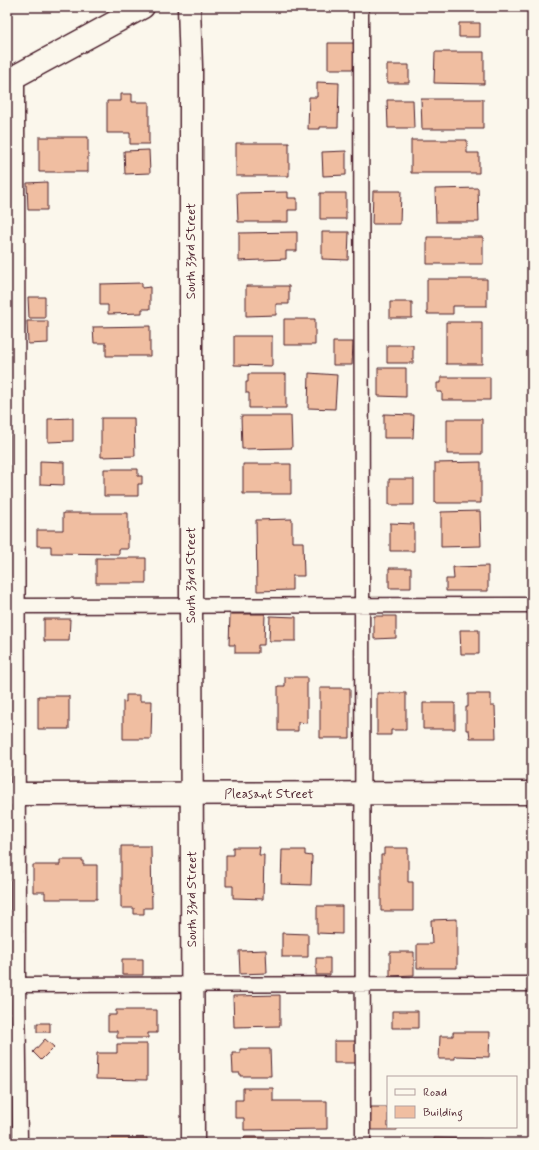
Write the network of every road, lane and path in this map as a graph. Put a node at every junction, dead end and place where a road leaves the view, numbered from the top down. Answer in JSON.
{"nodes":[{"id":1,"x":142,"y":7,"type":"edge"},
{"id":2,"x":189,"y":7,"type":"edge"},
{"id":3,"x":361,"y":7,"type":"edge"},
{"id":4,"x":12,"y":78,"type":"edge"},
{"id":5,"x":532,"y":605,"type":"edge"},
{"id":6,"x":12,"y":606,"type":"edge"},
{"id":7,"x":191,"y":606,"type":"junction"},
{"id":8,"x":362,"y":606,"type":"junction"},
{"id":9,"x":362,"y":793,"type":"junction"},
{"id":10,"x":532,"y":793,"type":"edge"},
{"id":11,"x":12,"y":794,"type":"edge"},
{"id":12,"x":192,"y":794,"type":"junction"},
{"id":13,"x":363,"y":984,"type":"junction"},
{"id":14,"x":532,"y":984,"type":"edge"},
{"id":15,"x":13,"y":985,"type":"edge"},
{"id":16,"x":193,"y":985,"type":"junction"},
{"id":17,"x":20,"y":1143,"type":"edge"},
{"id":18,"x":193,"y":1143,"type":"edge"},
{"id":19,"x":363,"y":1143,"type":"edge"}],
"edges":[{"from":1,"to":4,"type":"street"},
{"from":2,"to":7,"type":"street","name":"South 33rd Street"},
{"from":3,"to":8,"type":"lane"},
{"from":4,"to":6,"type":"lane"},
{"from":5,"to":8,"type":"lane"},
{"from":6,"to":7,"type":"lane"},
{"from":6,"to":11,"type":"lane"},
{"from":7,"to":8,"type":"lane"},
{"from":7,"to":12,"type":"street","name":"South 33rd Street"},
{"from":8,"to":9,"type":"lane"},
{"from":9,"to":10,"type":"street","name":"Pleasant Street"},
{"from":9,"to":12,"type":"street","name":"Pleasant Street"},
{"from":9,"to":13,"type":"lane"},
{"from":11,"to":12,"type":"street","name":"Pleasant Street"},
{"from":11,"to":15,"type":"lane"},
{"from":12,"to":16,"type":"street","name":"South 33rd Street"},
{"from":13,"to":14,"type":"lane"},
{"from":13,"to":16,"type":"lane"},
{"from":13,"to":19,"type":"lane"},
{"from":15,"to":16,"type":"lane"},
{"from":15,"to":17,"type":"lane"},
{"from":16,"to":18,"type":"street","name":"South 33rd Street"}]}
